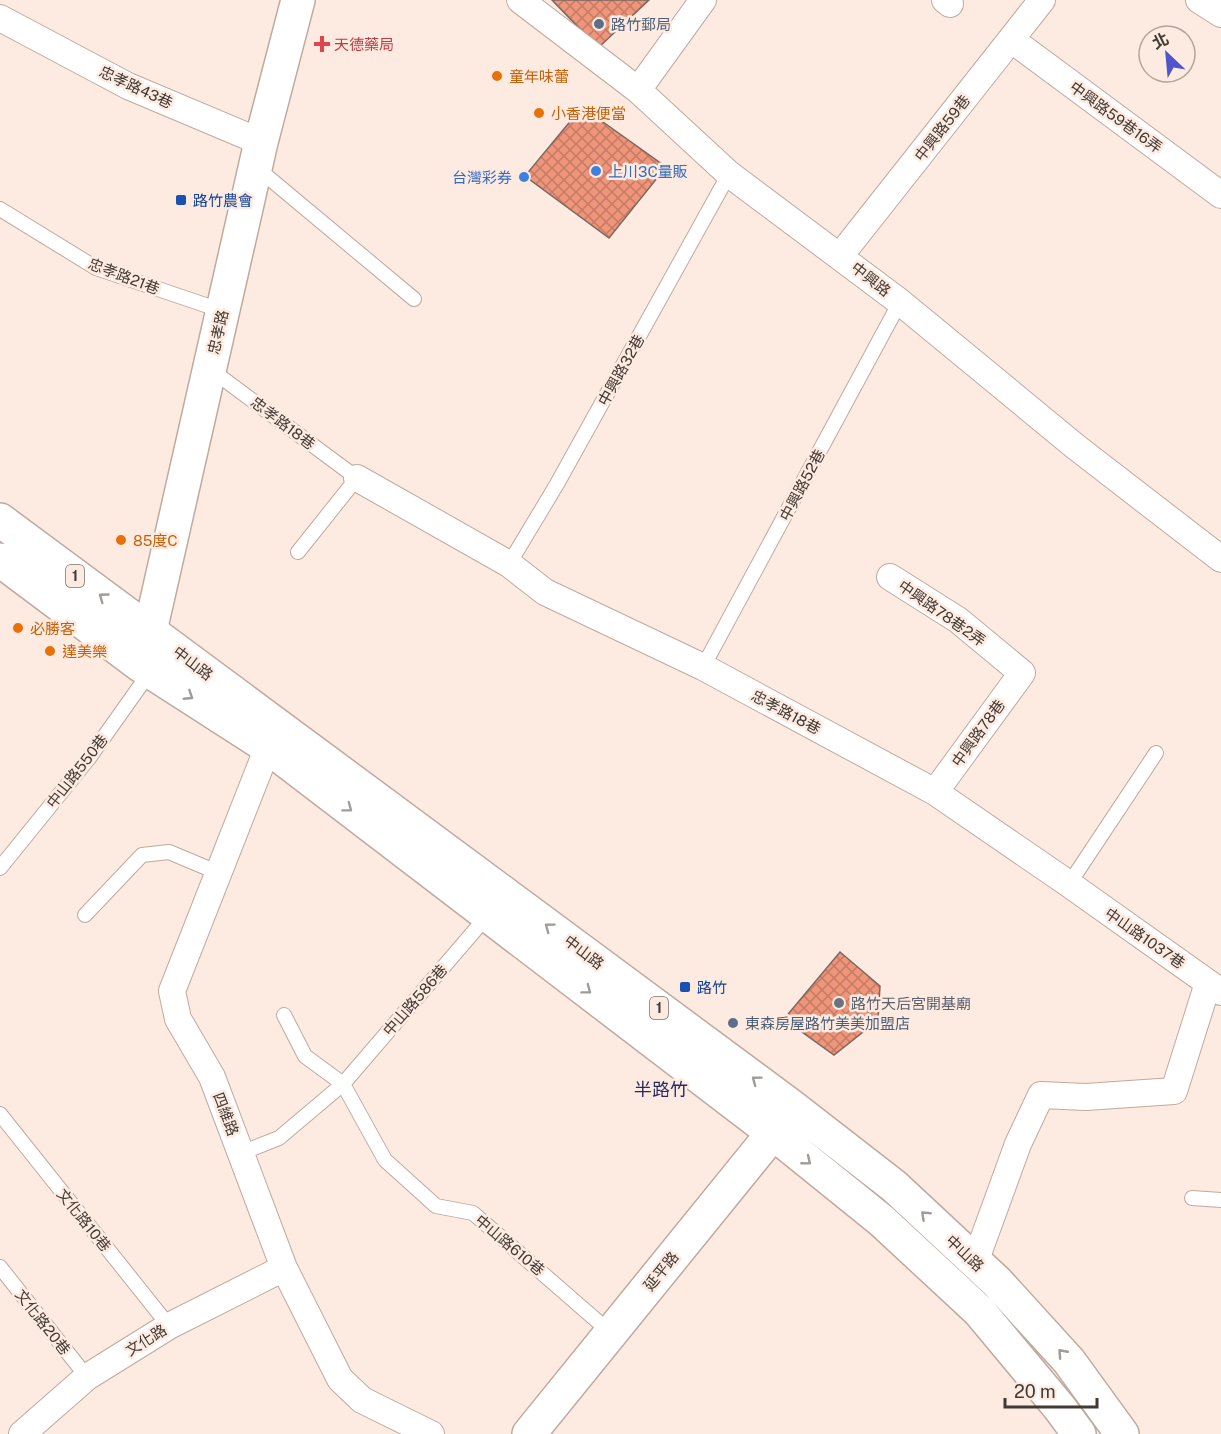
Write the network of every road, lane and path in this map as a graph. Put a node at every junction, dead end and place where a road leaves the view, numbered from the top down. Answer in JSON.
{"nodes":[{"id":1,"x":298,"y":0,"type":"edge"},
{"id":2,"x":520,"y":0,"type":"edge"},
{"id":3,"x":703,"y":0,"type":"edge"},
{"id":4,"x":1042,"y":0,"type":"edge"},
{"id":5,"x":1199,"y":0,"type":"edge"},
{"id":6,"x":1221,"y":14,"type":"edge"},
{"id":7,"x":7,"y":22,"type":"edge"},
{"id":8,"x":1012,"y":40,"type":"junction"},
{"id":9,"x":638,"y":90,"type":"junction"},
{"id":10,"x":258,"y":154,"type":"junction"},
{"id":11,"x":729,"y":174,"type":"junction"},
{"id":12,"x":1221,"y":195,"type":"edge"},
{"id":13,"x":0,"y":209,"type":"edge"},
{"id":14,"x":840,"y":256,"type":"junction"},
{"id":15,"x":414,"y":299,"type":"dead end"},
{"id":16,"x":900,"y":302,"type":"junction"},
{"id":17,"x":223,"y":311,"type":"junction"},
{"id":18,"x":210,"y":369,"type":"junction"},
{"id":19,"x":357,"y":478,"type":"junction"},
{"id":20,"x":1216,"y":545,"type":"edge"},
{"id":21,"x":4,"y":547,"type":"edge"},
{"id":22,"x":298,"y":552,"type":"dead end"},
{"id":23,"x":509,"y":564,"type":"junction"},
{"id":24,"x":890,"y":577,"type":"dead end"},
{"id":25,"x":150,"y":631,"type":"junction"},
{"id":26,"x":703,"y":667,"type":"junction"},
{"id":27,"x":145,"y":668,"type":"junction"},
{"id":28,"x":1022,"y":673,"type":"joint"},
{"id":29,"x":268,"y":747,"type":"junction"},
{"id":30,"x":1156,"y":753,"type":"dead end"},
{"id":31,"x":934,"y":792,"type":"junction"},
{"id":32,"x":0,"y":868,"type":"edge"},
{"id":33,"x":219,"y":873,"type":"junction"},
{"id":34,"x":1069,"y":884,"type":"junction"},
{"id":35,"x":86,"y":915,"type":"dead end"},
{"id":36,"x":488,"y":915,"type":"junction"},
{"id":37,"x":1215,"y":987,"type":"edge"},
{"id":38,"x":284,"y":1015,"type":"dead end"},
{"id":39,"x":343,"y":1084,"type":"junction"},
{"id":40,"x":791,"y":1106,"type":"junction"},
{"id":41,"x":0,"y":1114,"type":"edge"},
{"id":42,"x":773,"y":1133,"type":"junction"},
{"id":43,"x":241,"y":1154,"type":"junction"},
{"id":44,"x":1192,"y":1198,"type":"dead end"},
{"id":45,"x":1221,"y":1200,"type":"edge"},
{"id":46,"x":975,"y":1262,"type":"junction"},
{"id":47,"x":0,"y":1267,"type":"edge"},
{"id":48,"x":284,"y":1268,"type":"junction"},
{"id":49,"x":169,"y":1326,"type":"junction"},
{"id":50,"x":612,"y":1333,"type":"junction"},
{"id":51,"x":87,"y":1377,"type":"junction"},
{"id":52,"x":22,"y":1434,"type":"edge"},
{"id":53,"x":432,"y":1434,"type":"edge"},
{"id":54,"x":529,"y":1434,"type":"edge"},
{"id":55,"x":1079,"y":1434,"type":"edge"},
{"id":56,"x":1122,"y":1434,"type":"edge"}],
"edges":[{"from":1,"to":10,"type":"main road","name":"忠孝路"},
{"from":2,"to":9,"type":"street","name":"中興路"},
{"from":3,"to":9,"type":"street"},
{"from":4,"to":8,"type":"street","name":"中興路59巷"},
{"from":5,"to":6,"type":"street"},
{"from":7,"to":10,"type":"street","name":"忠孝路43巷"},
{"from":8,"to":12,"type":"street","name":"中興路59巷16弄"},
{"from":8,"to":14,"type":"street","name":"中興路59巷"},
{"from":9,"to":11,"type":"street","name":"中興路"},
{"from":10,"to":15,"type":"lane"},
{"from":10,"to":17,"type":"main road","name":"忠孝路"},
{"from":11,"to":14,"type":"street","name":"中興路"},
{"from":11,"to":23,"type":"lane","name":"中興路32巷"},
{"from":13,"to":17,"type":"lane","name":"忠孝路21巷"},
{"from":14,"to":16,"type":"street","name":"中興路"},
{"from":16,"to":20,"type":"street","name":"中興路"},
{"from":16,"to":26,"type":"lane","name":"中興路52巷"},
{"from":17,"to":18,"type":"main road","name":"忠孝路"},
{"from":18,"to":19,"type":"lane","name":"忠孝路18巷"},
{"from":18,"to":25,"type":"main road","name":"忠孝路"},
{"from":19,"to":22,"type":"lane"},
{"from":19,"to":23,"type":"street","name":"忠孝路18巷"},
{"from":25,"to":21,"type":"main road","name":"中山路","number":"1","one_way":true},
{"from":21,"to":27,"type":"main road","name":"中山路","number":"1"},
{"from":23,"to":26,"type":"street","name":"忠孝路18巷"},
{"from":24,"to":28,"type":"street","name":"中興路78巷2弄"},
{"from":25,"to":27,"type":"main road","name":"忠孝路"},
{"from":40,"to":25,"type":"main road","name":"中山路","number":"1","one_way":true},
{"from":26,"to":31,"type":"street","name":"忠孝路18巷"},
{"from":27,"to":29,"type":"main road","name":"中山路","number":"1","one_way":true},
{"from":27,"to":32,"type":"lane","name":"中山路550巷"},
{"from":28,"to":31,"type":"street","name":"中興路78巷"},
{"from":29,"to":33,"type":"street","name":"四維路"},
{"from":29,"to":36,"type":"main road","name":"中山路","number":"1","one_way":true},
{"from":30,"to":34,"type":"lane"},
{"from":31,"to":34,"type":"street","name":"忠孝路18巷"},
{"from":33,"to":35,"type":"lane"},
{"from":33,"to":43,"type":"street","name":"四維路"},
{"from":34,"to":37,"type":"street","name":"中山路1037巷"},
{"from":36,"to":39,"type":"lane","name":"中山路586巷"},
{"from":36,"to":42,"type":"main road","name":"中山路","number":"1","one_way":true},
{"from":37,"to":46,"type":"street"},
{"from":38,"to":39,"type":"lane"},
{"from":39,"to":43,"type":"lane","name":"中山路586巷"},
{"from":39,"to":50,"type":"lane","name":"中山路610巷"},
{"from":40,"to":42,"type":"main road","name":"延平路"},
{"from":46,"to":40,"type":"main road","name":"中山路","number":"1","one_way":true},
{"from":41,"to":49,"type":"lane","name":"文化路10巷"},
{"from":42,"to":50,"type":"main road","name":"延平路"},
{"from":42,"to":55,"type":"main road","name":"中山路","number":"1","one_way":true},
{"from":43,"to":48,"type":"street","name":"四維路"},
{"from":44,"to":45,"type":"lane"},
{"from":56,"to":46,"type":"main road","name":"中山路","number":"1","one_way":true},
{"from":47,"to":51,"type":"lane","name":"文化路20巷"},
{"from":48,"to":49,"type":"street","name":"文化路"},
{"from":48,"to":53,"type":"street","name":"四維路"},
{"from":49,"to":51,"type":"street","name":"文化路"},
{"from":50,"to":54,"type":"main road","name":"延平路"},
{"from":51,"to":52,"type":"street","name":"文化路"}]}
